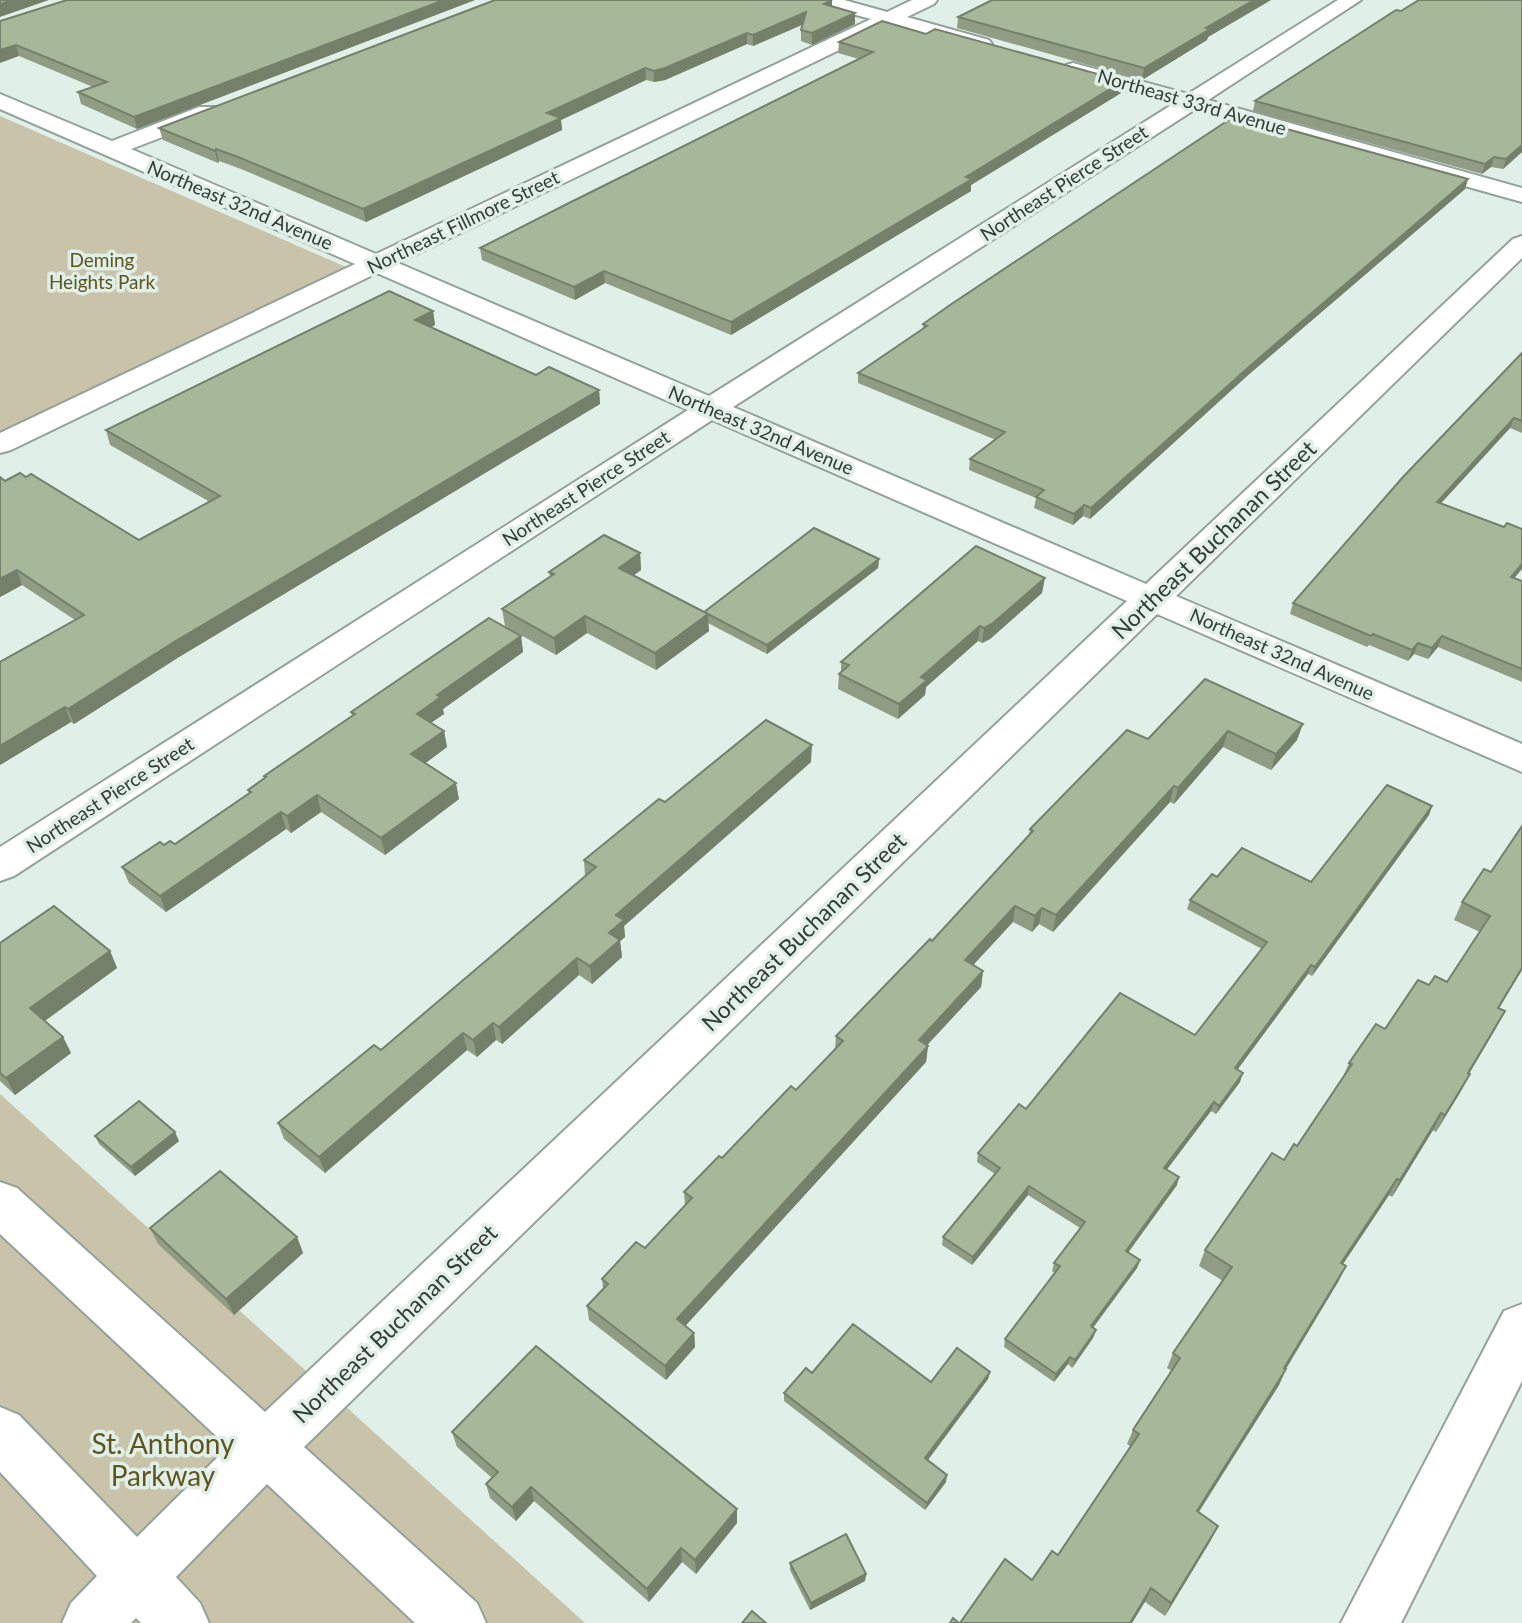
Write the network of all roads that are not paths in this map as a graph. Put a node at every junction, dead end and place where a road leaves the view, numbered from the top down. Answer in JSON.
{"nodes":[{"id":1,"x":821,"y":0,"type":"edge"},
{"id":2,"x":928,"y":0,"type":"edge"},
{"id":3,"x":1351,"y":0,"type":"edge"},
{"id":4,"x":888,"y":18,"type":"junction"},
{"id":5,"x":1007,"y":51,"type":"edge"},
{"id":6,"x":1056,"y":64,"type":"edge"},
{"id":7,"x":0,"y":101,"type":"edge"},
{"id":8,"x":1190,"y":102,"type":"junction"},
{"id":9,"x":227,"y":105,"type":"edge"},
{"id":10,"x":111,"y":149,"type":"junction"},
{"id":11,"x":1522,"y":195,"type":"edge"},
{"id":12,"x":1522,"y":244,"type":"edge"},
{"id":13,"x":376,"y":264,"type":"junction"},
{"id":14,"x":711,"y":408,"type":"junction"},
{"id":15,"x":0,"y":444,"type":"edge"},
{"id":16,"x":1152,"y":598,"type":"junction"},
{"id":17,"x":1522,"y":759,"type":"edge"},
{"id":18,"x":0,"y":866,"type":"edge"},
{"id":19,"x":0,"y":1203,"type":"edge"},
{"id":20,"x":1522,"y":1328,"type":"edge"},
{"id":21,"x":0,"y":1433,"type":"edge"},
{"id":22,"x":266,"y":1447,"type":"junction"},
{"id":23,"x":135,"y":1577,"type":"junction"},
{"id":24,"x":90,"y":1623,"type":"edge"},
{"id":25,"x":180,"y":1623,"type":"edge"},
{"id":26,"x":457,"y":1623,"type":"edge"},
{"id":27,"x":1370,"y":1623,"type":"edge"}],
"edges":[{"from":1,"to":4,"type":"street"},
{"from":2,"to":4,"type":"street","name":"Northeast Fillmore Street"},
{"from":3,"to":8,"type":"street","name":"Northeast Pierce Street"},
{"from":4,"to":5,"type":"street"},
{"from":4,"to":13,"type":"street","name":"Northeast Fillmore Street"},
{"from":6,"to":8,"type":"street","name":"Northeast 33rd Avenue"},
{"from":7,"to":10,"type":"street","name":"Northeast 32nd Avenue"},
{"from":8,"to":11,"type":"street","name":"Northeast 33rd Avenue"},
{"from":8,"to":14,"type":"street","name":"Northeast Pierce Street"},
{"from":9,"to":10,"type":"street"},
{"from":10,"to":13,"type":"street","name":"Northeast 32nd Avenue"},
{"from":12,"to":16,"type":"street","name":"Northeast Buchanan Street"},
{"from":13,"to":14,"type":"street","name":"Northeast 32nd Avenue"},
{"from":13,"to":15,"type":"street","name":"Northeast Fillmore Street"},
{"from":14,"to":16,"type":"street","name":"Northeast 32nd Avenue"},
{"from":14,"to":18,"type":"street","name":"Northeast Pierce Street"},
{"from":16,"to":17,"type":"street","name":"Northeast 32nd Avenue"},
{"from":16,"to":22,"type":"street","name":"Northeast Buchanan Street"},
{"from":19,"to":22,"type":"street"},
{"from":20,"to":27,"type":"street"},
{"from":21,"to":23,"type":"street"},
{"from":22,"to":23,"type":"street","name":"Northeast Buchanan Street"},
{"from":22,"to":26,"type":"street"},
{"from":23,"to":24,"type":"street","name":"Northeast Buchanan Street"},
{"from":23,"to":25,"type":"street"}]}
